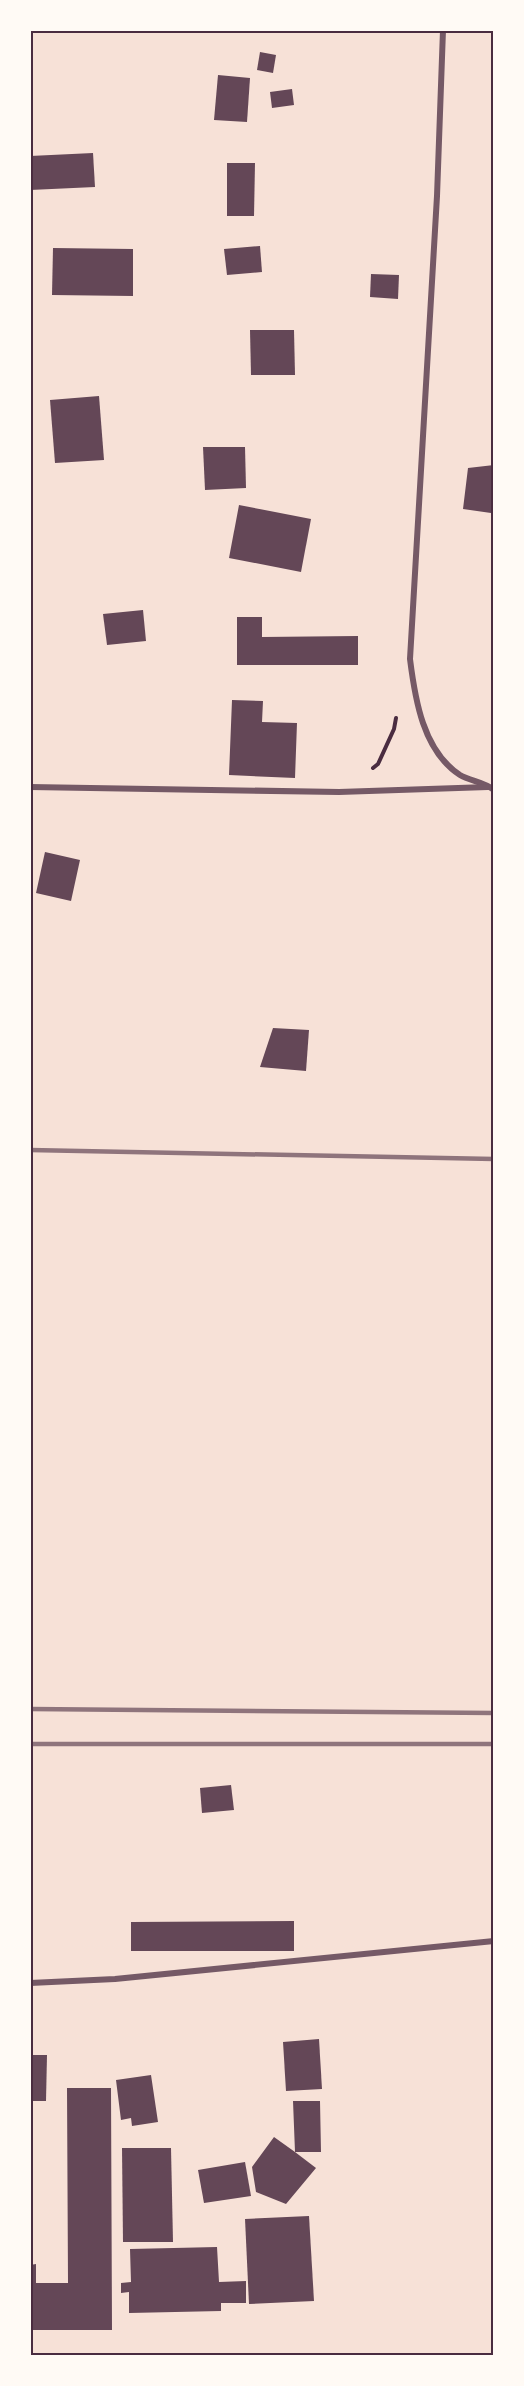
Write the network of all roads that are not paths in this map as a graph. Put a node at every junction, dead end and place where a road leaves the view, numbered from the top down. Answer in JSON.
{"nodes":[{"id":1,"x":443,"y":30,"type":"edge"},
{"id":2,"x":30,"y":787,"type":"edge"},
{"id":3,"x":493,"y":788,"type":"edge"},
{"id":4,"x":494,"y":1941,"type":"edge"},
{"id":5,"x":30,"y":1983,"type":"edge"}],
"edges":[{"from":1,"to":3,"type":"street"},
{"from":2,"to":3,"type":"street"},
{"from":4,"to":5,"type":"street"}]}
